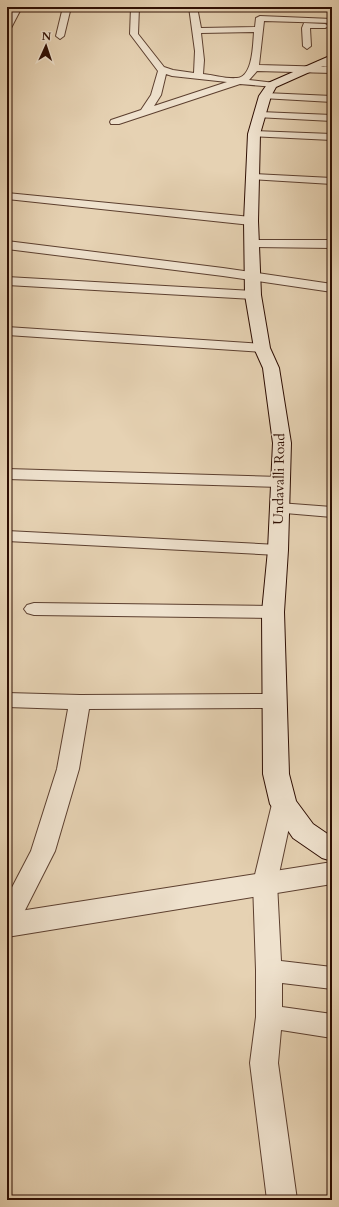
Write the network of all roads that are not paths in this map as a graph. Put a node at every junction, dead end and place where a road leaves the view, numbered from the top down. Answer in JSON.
{"nodes":[{"id":1,"x":18,"y":7,"type":"edge"},
{"id":2,"x":68,"y":7,"type":"edge"},
{"id":3,"x":135,"y":7,"type":"edge"},
{"id":4,"x":193,"y":7,"type":"edge"},
{"id":5,"x":242,"y":7,"type":"edge"},
{"id":6,"x":287,"y":9,"type":"dead end"},
{"id":7,"x":332,"y":20,"type":"edge"},
{"id":8,"x":332,"y":26,"type":"edge"},
{"id":9,"x":7,"y":28,"type":"edge"},
{"id":10,"x":259,"y":29,"type":"junction"},
{"id":11,"x":196,"y":31,"type":"junction"},
{"id":12,"x":60,"y":36,"type":"dead end"},
{"id":13,"x":307,"y":46,"type":"dead end"},
{"id":14,"x":324,"y":66,"type":"edge"},
{"id":15,"x":254,"y":68,"type":"junction"},
{"id":16,"x":163,"y":70,"type":"junction"},
{"id":17,"x":198,"y":75,"type":"junction"},
{"id":18,"x":240,"y":81,"type":"junction"},
{"id":19,"x":268,"y":91,"type":"junction"},
{"id":20,"x":332,"y":99,"type":"edge"},
{"id":21,"x":145,"y":112,"type":"junction"},
{"id":22,"x":260,"y":115,"type":"junction"},
{"id":23,"x":332,"y":118,"type":"edge"},
{"id":24,"x":115,"y":122,"type":"dead end"},
{"id":25,"x":254,"y":134,"type":"junction"},
{"id":26,"x":332,"y":137,"type":"edge"},
{"id":27,"x":253,"y":177,"type":"junction"},
{"id":28,"x":332,"y":181,"type":"edge"},
{"id":29,"x":7,"y":196,"type":"edge"},
{"id":30,"x":251,"y":221,"type":"junction"},
{"id":31,"x":253,"y":244,"type":"junction"},
{"id":32,"x":332,"y":244,"type":"edge"},
{"id":33,"x":7,"y":245,"type":"edge"},
{"id":34,"x":7,"y":281,"type":"edge"},
{"id":35,"x":253,"y":286,"type":"junction"},
{"id":36,"x":332,"y":288,"type":"edge"},
{"id":37,"x":7,"y":331,"type":"edge"},
{"id":38,"x":262,"y":348,"type":"junction"},
{"id":39,"x":7,"y":474,"type":"edge"},
{"id":40,"x":280,"y":482,"type":"junction"},
{"id":41,"x":279,"y":508,"type":"junction"},
{"id":42,"x":332,"y":512,"type":"edge"},
{"id":43,"x":7,"y":536,"type":"edge"},
{"id":44,"x":278,"y":550,"type":"junction"},
{"id":45,"x":34,"y":609,"type":"dead end"},
{"id":46,"x":273,"y":612,"type":"junction"},
{"id":47,"x":7,"y":700,"type":"edge"},
{"id":48,"x":276,"y":701,"type":"junction"},
{"id":49,"x":80,"y":702,"type":"junction"},
{"id":50,"x":283,"y":804,"type":"junction"},
{"id":51,"x":332,"y":851,"type":"edge"},
{"id":52,"x":332,"y":873,"type":"edge"},
{"id":53,"x":265,"y":883,"type":"junction"},
{"id":54,"x":7,"y":921,"type":"edge"},
{"id":55,"x":7,"y":925,"type":"edge"},
{"id":56,"x":269,"y":970,"type":"junction"},
{"id":57,"x":332,"y":978,"type":"edge"},
{"id":58,"x":269,"y":1017,"type":"junction"},
{"id":59,"x":332,"y":1026,"type":"edge"},
{"id":60,"x":282,"y":1200,"type":"edge"}],
"edges":[{"from":1,"to":9,"type":"street"},
{"from":2,"to":12,"type":"street"},
{"from":3,"to":16,"type":"street"},
{"from":4,"to":11,"type":"street"},
{"from":5,"to":6,"type":"street"},
{"from":7,"to":10,"type":"street"},
{"from":8,"to":13,"type":"street"},
{"from":10,"to":11,"type":"street"},
{"from":10,"to":15,"type":"street"},
{"from":11,"to":17,"type":"street"},
{"from":14,"to":15,"type":"street"},
{"from":14,"to":19,"type":"main road"},
{"from":15,"to":18,"type":"street"},
{"from":16,"to":17,"type":"street"},
{"from":16,"to":21,"type":"street"},
{"from":17,"to":18,"type":"street"},
{"from":18,"to":19,"type":"street"},
{"from":18,"to":21,"type":"street"},
{"from":19,"to":20,"type":"street"},
{"from":19,"to":22,"type":"main road","name":"Undavalli Road"},
{"from":21,"to":24,"type":"street"},
{"from":22,"to":23,"type":"main road"},
{"from":22,"to":25,"type":"main road","name":"Undavalli Road"},
{"from":25,"to":26,"type":"street"},
{"from":25,"to":27,"type":"main road","name":"Undavalli Road"},
{"from":27,"to":28,"type":"street"},
{"from":27,"to":30,"type":"main road","name":"Undavalli Road"},
{"from":29,"to":30,"type":"street"},
{"from":30,"to":31,"type":"main road","name":"Undavalli Road"},
{"from":31,"to":32,"type":"street"},
{"from":31,"to":35,"type":"main road","name":"Undavalli Road"},
{"from":33,"to":35,"type":"street"},
{"from":34,"to":35,"type":"street"},
{"from":35,"to":36,"type":"street"},
{"from":35,"to":38,"type":"main road","name":"Undavalli Road"},
{"from":37,"to":38,"type":"street"},
{"from":38,"to":40,"type":"main road","name":"Undavalli Road"},
{"from":39,"to":40,"type":"street"},
{"from":40,"to":41,"type":"main road","name":"Undavalli Road"},
{"from":41,"to":42,"type":"street"},
{"from":41,"to":44,"type":"main road","name":"Undavalli Road"},
{"from":43,"to":44,"type":"street"},
{"from":44,"to":46,"type":"main road","name":"Undavalli Road"},
{"from":45,"to":46,"type":"street"},
{"from":46,"to":48,"type":"main road","name":"Undavalli Road"},
{"from":47,"to":49,"type":"street"},
{"from":48,"to":49,"type":"street"},
{"from":48,"to":50,"type":"main road","name":"Undavalli Road"},
{"from":49,"to":54,"type":"street"},
{"from":50,"to":51,"type":"main road","name":"Undavalli Road"},
{"from":50,"to":53,"type":"street"},
{"from":52,"to":53,"type":"main road"},
{"from":53,"to":55,"type":"main road"},
{"from":53,"to":56,"type":"street"},
{"from":56,"to":57,"type":"street"},
{"from":56,"to":58,"type":"street"},
{"from":58,"to":59,"type":"street"},
{"from":58,"to":60,"type":"street"}]}
